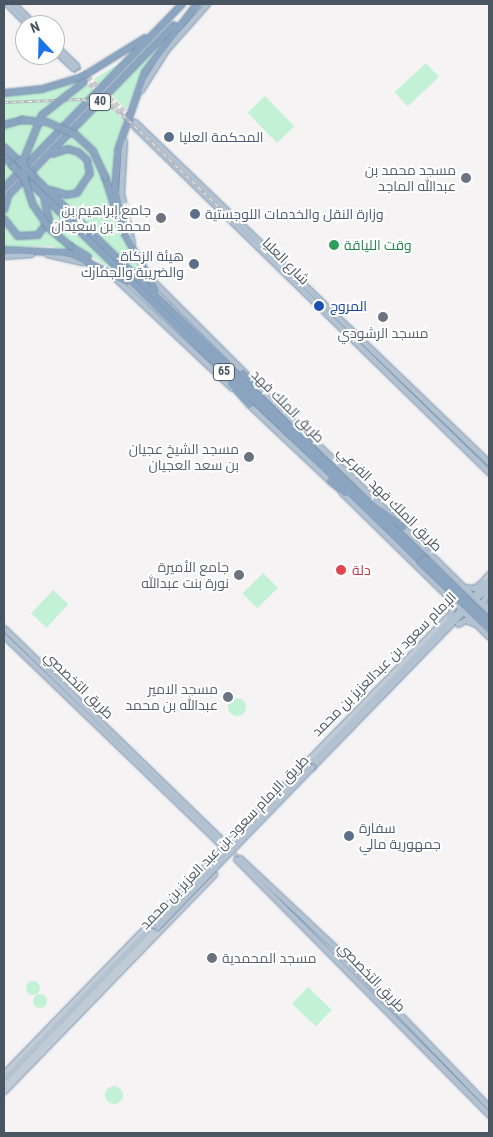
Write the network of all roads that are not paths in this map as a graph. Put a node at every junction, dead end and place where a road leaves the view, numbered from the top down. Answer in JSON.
{"nodes":[{"id":1,"x":7,"y":4,"type":"edge"},
{"id":2,"x":14,"y":4,"type":"edge"},
{"id":3,"x":182,"y":4,"type":"edge"},
{"id":4,"x":196,"y":4,"type":"edge"},
{"id":5,"x":207,"y":4,"type":"edge"},
{"id":6,"x":18,"y":15,"type":"edge"},
{"id":7,"x":25,"y":15,"type":"edge"},
{"id":8,"x":167,"y":20,"type":"junction"},
{"id":9,"x":65,"y":56,"type":"edge"},
{"id":10,"x":65,"y":59,"type":"edge"},
{"id":11,"x":4,"y":93,"type":"edge"},
{"id":12,"x":134,"y":124,"type":"tunnel mouth"},
{"id":13,"x":4,"y":125,"type":"edge"},
{"id":14,"x":4,"y":147,"type":"edge"},
{"id":15,"x":4,"y":157,"type":"edge"},
{"id":16,"x":46,"y":158,"type":"junction"},
{"id":17,"x":32,"y":178,"type":"junction"},
{"id":18,"x":4,"y":188,"type":"edge"},
{"id":19,"x":38,"y":190,"type":"junction"},
{"id":20,"x":9,"y":194,"type":"junction"},
{"id":21,"x":4,"y":200,"type":"edge"},
{"id":22,"x":4,"y":210,"type":"edge"},
{"id":23,"x":4,"y":220,"type":"edge"},
{"id":24,"x":124,"y":233,"type":"junction"},
{"id":25,"x":4,"y":250,"type":"edge"},
{"id":26,"x":4,"y":256,"type":"edge"},
{"id":27,"x":117,"y":275,"type":"junction"},
{"id":28,"x":169,"y":307,"type":"junction"},
{"id":29,"x":161,"y":312,"type":"junction"},
{"id":30,"x":209,"y":345,"type":"junction"},
{"id":31,"x":204,"y":353,"type":"junction"},
{"id":32,"x":256,"y":384,"type":"junction"},
{"id":33,"x":250,"y":405,"type":"junction"},
{"id":34,"x":296,"y":424,"type":"junction"},
{"id":35,"x":472,"y":453,"type":"junction"},
{"id":36,"x":488,"y":462,"type":"edge"},
{"id":37,"x":481,"y":465,"type":"junction"},
{"id":38,"x":333,"y":468,"type":"junction"},
{"id":39,"x":489,"y":473,"type":"edge"},
{"id":40,"x":330,"y":482,"type":"junction"},
{"id":41,"x":357,"y":492,"type":"junction"},
{"id":42,"x":385,"y":526,"type":"junction"},
{"id":43,"x":403,"y":527,"type":"junction"},
{"id":44,"x":423,"y":560,"type":"junction"},
{"id":45,"x":449,"y":574,"type":"junction"},
{"id":46,"x":489,"y":574,"type":"edge"},
{"id":47,"x":489,"y":579,"type":"edge"},
{"id":48,"x":434,"y":582,"type":"junction"},
{"id":49,"x":482,"y":582,"type":"junction"},
{"id":50,"x":460,"y":584,"type":"junction"},
{"id":51,"x":489,"y":585,"type":"edge"},
{"id":52,"x":488,"y":592,"type":"edge"},
{"id":53,"x":445,"y":594,"type":"junction"},
{"id":54,"x":474,"y":595,"type":"junction"},
{"id":55,"x":459,"y":610,"type":"junction"},
{"id":56,"x":489,"y":612,"type":"edge"},
{"id":57,"x":449,"y":616,"type":"junction"},
{"id":58,"x":489,"y":621,"type":"edge"},
{"id":59,"x":458,"y":624,"type":"dead end"},
{"id":60,"x":478,"y":626,"type":"junction"},
{"id":61,"x":489,"y":627,"type":"edge"},
{"id":62,"x":4,"y":628,"type":"edge"},
{"id":63,"x":489,"y":635,"type":"edge"},
{"id":64,"x":4,"y":636,"type":"edge"},
{"id":65,"x":334,"y":738,"type":"junction"},
{"id":66,"x":311,"y":766,"type":"junction"},
{"id":67,"x":294,"y":772,"type":"junction"},
{"id":68,"x":215,"y":843,"type":"dead end"},
{"id":69,"x":217,"y":855,"type":"junction"},
{"id":70,"x":237,"y":857,"type":"tunnel mouth"},
{"id":71,"x":214,"y":874,"type":"dead end"},
{"id":72,"x":133,"y":948,"type":"junction"},
{"id":73,"x":110,"y":963,"type":"junction"},
{"id":74,"x":120,"y":970,"type":"junction"},
{"id":75,"x":95,"y":997,"type":"junction"},
{"id":76,"x":63,"y":1024,"type":"junction"},
{"id":77,"x":450,"y":1071,"type":"junction"},
{"id":78,"x":4,"y":1073,"type":"edge"},
{"id":79,"x":4,"y":1079,"type":"edge"},
{"id":80,"x":4,"y":1085,"type":"edge"},
{"id":81,"x":4,"y":1091,"type":"edge"},
{"id":82,"x":489,"y":1107,"type":"edge"},
{"id":83,"x":489,"y":1115,"type":"edge"}],
"edges":[{"from":1,"to":6,"type":"main road"},
{"from":2,"to":7,"type":"main road"},
{"from":3,"to":8,"type":"highway","number":"40"},
{"from":4,"to":16,"type":"highway","number":"40"},
{"from":4,"to":24,"type":"highway"},
{"from":5,"to":32,"type":"main road","name":"طريق الملك فهد الفرعي"},
{"from":8,"to":11,"type":"highway"},
{"from":8,"to":18,"type":"highway","number":"40"},
{"from":8,"to":27,"type":"highway","bridge":true},
{"from":9,"to":10,"type":"main road"},
{"from":12,"to":35,"type":"main road","name":"شارع العليا"},
{"from":13,"to":24,"type":"highway","bridge":true},
{"from":14,"to":17,"type":"highway","name":"طريق الملك فهد","number":"65","bridge":true},
{"from":15,"to":17,"type":"highway","name":"طريق الملك فهد","bridge":true},
{"from":16,"to":17,"type":"highway","number":"65"},
{"from":16,"to":20,"type":"highway","number":"40"},
{"from":17,"to":19,"type":"highway","name":"طريق الملك فهد","number":"65"},
{"from":17,"to":28,"type":"highway","name":"طريق الملك فهد","number":"65"},
{"from":19,"to":23,"type":"highway"},
{"from":19,"to":29,"type":"highway","name":"طريق الملك فهد","number":"65"},
{"from":20,"to":21,"type":"highway","number":"40"},
{"from":20,"to":22,"type":"highway"},
{"from":24,"to":28,"type":"highway"},
{"from":25,"to":27,"type":"highway"},
{"from":26,"to":33,"type":"main road","name":"طريق الملك فهد الفرعي"},
{"from":27,"to":29,"type":"highway"},
{"from":28,"to":30,"type":"highway","name":"طريق الملك فهد","number":"65"},
{"from":29,"to":31,"type":"highway","name":"طريق الملك فهد","number":"65"},
{"from":30,"to":32,"type":"highway"},
{"from":30,"to":38,"type":"highway","name":"طريق الملك فهد","number":"65"},
{"from":31,"to":33,"type":"highway"},
{"from":31,"to":42,"type":"highway","name":"طريق الملك فهد","number":"65"},
{"from":32,"to":34,"type":"main road","name":"طريق الملك فهد الفرعي"},
{"from":33,"to":40,"type":"main road","name":"طريق الملك فهد الفرعي"},
{"from":34,"to":38,"type":"highway"},
{"from":34,"to":43,"type":"main road","name":"طريق الملك فهد الفرعي"},
{"from":35,"to":36,"type":"main road","name":"شارع العليا"},
{"from":35,"to":37,"type":"main road","name":"شارع العليا"},
{"from":36,"to":37,"type":"main road"},
{"from":37,"to":39,"type":"main road","name":"شارع العليا"},
{"from":38,"to":41,"type":"highway","name":"طريق الملك فهد","number":"65"},
{"from":40,"to":42,"type":"highway"},
{"from":40,"to":48,"type":"main road","name":"طريق الملك فهد الفرعي"},
{"from":41,"to":43,"type":"highway"},
{"from":41,"to":44,"type":"highway","name":"طريق الملك فهد","number":"65"},
{"from":42,"to":44,"type":"highway","name":"طريق الملك فهد","number":"65"},
{"from":43,"to":45,"type":"main road","name":"طريق الملك فهد الفرعي"},
{"from":44,"to":58,"type":"highway","name":"طريق الملك فهد","number":"65","bridge":true},
{"from":44,"to":61,"type":"highway","name":"طريق الملك فهد","number":"65","bridge":true},
{"from":45,"to":48,"type":"main road"},
{"from":45,"to":50,"type":"main road","name":"طريق الملك فهد الفرعي"},
{"from":46,"to":49,"type":"main road","name":"الإمام سعود بن عبدالعزيز بن محمد"},
{"from":47,"to":54,"type":"main road"},
{"from":48,"to":53,"type":"main road","name":"طريق الملك فهد الفرعي"},
{"from":49,"to":50,"type":"main road"},
{"from":49,"to":54,"type":"main road","name":"الإمام سعود بن عبدالعزيز بن محمد"},
{"from":50,"to":54,"type":"main road","name":"طريق الملك فهد الفرعي"},
{"from":51,"to":54,"type":"main road"},
{"from":52,"to":56,"type":"main road"},
{"from":53,"to":55,"type":"main road","name":"طريق الملك فهد الفرعي"},
{"from":53,"to":57,"type":"main road"},
{"from":54,"to":55,"type":"main road","name":"الإمام سعود بن عبدالعزيز بن محمد"},
{"from":54,"to":56,"type":"main road","name":"طريق الملك فهد الفرعي"},
{"from":55,"to":57,"type":"main road","name":"الإمام سعود بن عبدالعزيز بن محمد"},
{"from":55,"to":60,"type":"main road","name":"طريق الملك فهد الفرعي"},
{"from":55,"to":65,"type":"main road","name":"طريق الإمام سعود بن عبد العزيز بن محمد"},
{"from":55,"to":66,"type":"main road","name":"طريق الإمام سعود بن عبد العزيز بن محمد"},
{"from":57,"to":67,"type":"main road","name":"الإمام سعود بن عبدالعزيز بن محمد"},
{"from":58,"to":63,"type":"main road"},
{"from":59,"to":60,"type":"main road"},
{"from":60,"to":63,"type":"main road","name":"طريق الملك فهد الفرعي"},
{"from":62,"to":64,"type":"main road","name":"طريق التخصصي"},
{"from":65,"to":66,"type":"main road","name":"طريق الإمام سعود بن عبد العزيز بن محمد"},
{"from":65,"to":67,"type":"main road"},
{"from":66,"to":72,"type":"main road","name":"طريق الإمام سعود بن عبد العزيز بن محمد","bridge":true},
{"from":67,"to":69,"type":"main road","name":"الإمام سعود بن عبدالعزيز بن محمد"},
{"from":68,"to":69,"type":"main road"},
{"from":69,"to":73,"type":"main road","name":"الإمام سعود بن عبدالعزيز بن محمد"},
{"from":70,"to":77,"type":"main road","name":"طريق التخصصي"},
{"from":71,"to":74,"type":"main road"},
{"from":72,"to":73,"type":"main road"},
{"from":72,"to":74,"type":"main road"},
{"from":72,"to":76,"type":"main road","name":"طريق الإمام سعود بن عبد العزيز بن محمد"},
{"from":72,"to":79,"type":"main road","name":"طريق الإمام سعود بن عبد العزيز بن محمد"},
{"from":73,"to":78,"type":"main road","name":"الإمام سعود بن عبدالعزيز بن محمد"},
{"from":74,"to":75,"type":"main road"},
{"from":75,"to":76,"type":"main road"},
{"from":75,"to":81,"type":"main road"},
{"from":76,"to":80,"type":"main road","name":"طريق الإمام سعود بن عبد العزيز بن محمد"},
{"from":77,"to":82,"type":"main road","name":"طريق التخصصي"},
{"from":77,"to":83,"type":"main road","name":"طريق التخصصي"}]}
